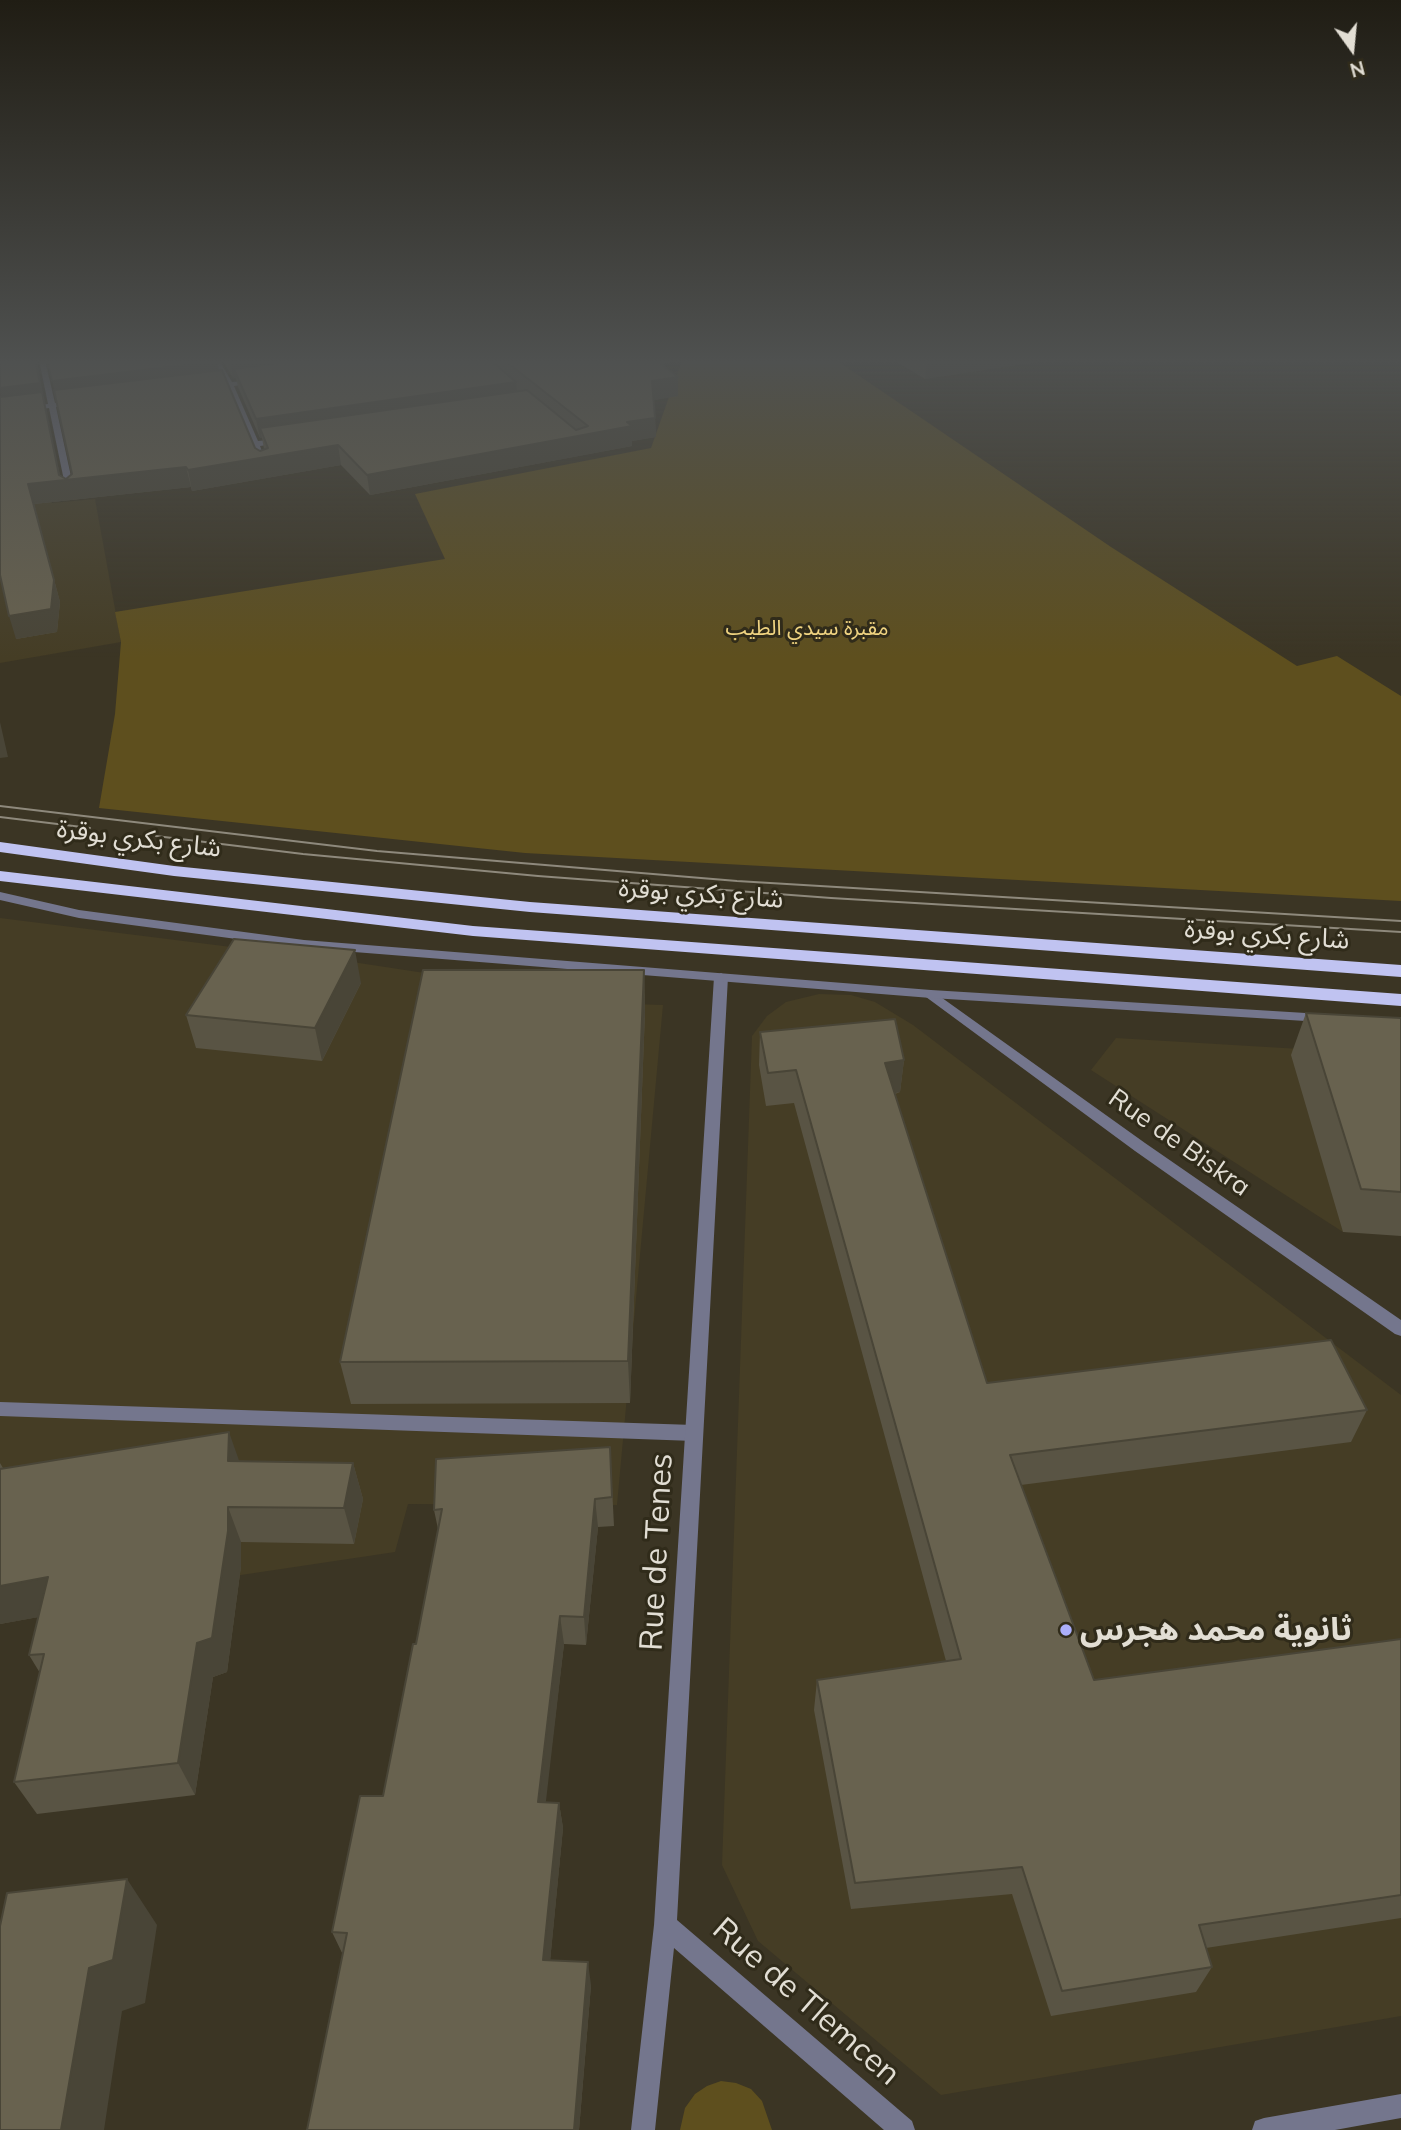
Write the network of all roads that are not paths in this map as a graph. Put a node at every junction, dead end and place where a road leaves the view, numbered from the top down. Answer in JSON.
{"nodes":[{"id":1,"x":63,"y":459,"type":"edge"},
{"id":2,"x":71,"y":495,"type":"edge"},
{"id":3,"x":0,"y":847,"type":"edge"},
{"id":4,"x":0,"y":876,"type":"edge"},
{"id":5,"x":0,"y":896,"type":"edge"},
{"id":6,"x":1401,"y":971,"type":"edge"},
{"id":7,"x":721,"y":977,"type":"junction"},
{"id":8,"x":931,"y":993,"type":"junction"},
{"id":9,"x":1401,"y":1000,"type":"edge"},
{"id":10,"x":1335,"y":1019,"type":"edge"},
{"id":11,"x":1401,"y":1329,"type":"edge"},
{"id":12,"x":0,"y":1409,"type":"edge"},
{"id":13,"x":694,"y":1433,"type":"junction"},
{"id":14,"x":665,"y":1925,"type":"junction"},
{"id":15,"x":1401,"y":2106,"type":"edge"},
{"id":16,"x":643,"y":2130,"type":"edge"},
{"id":17,"x":903,"y":2130,"type":"edge"},
{"id":18,"x":1264,"y":2130,"type":"edge"}],
"edges":[{"from":1,"to":2,"type":"street"},
{"from":3,"to":6,"type":"highway","name":"شارع بكري بوقرة"},
{"from":4,"to":9,"type":"highway","name":"شارع بكري بوقرة"},
{"from":5,"to":7,"type":"street"},
{"from":7,"to":8,"type":"street"},
{"from":7,"to":13,"type":"street","name":"Rue de Tenes"},
{"from":8,"to":10,"type":"street"},
{"from":8,"to":11,"type":"street","name":"Rue de Biskra"},
{"from":12,"to":13,"type":"street"},
{"from":13,"to":14,"type":"street","name":"Rue de Tenes"},
{"from":14,"to":16,"type":"street","name":"Rue de Tenes"},
{"from":14,"to":17,"type":"street","name":"Rue de Tlemcen"},
{"from":15,"to":18,"type":"street"}]}
